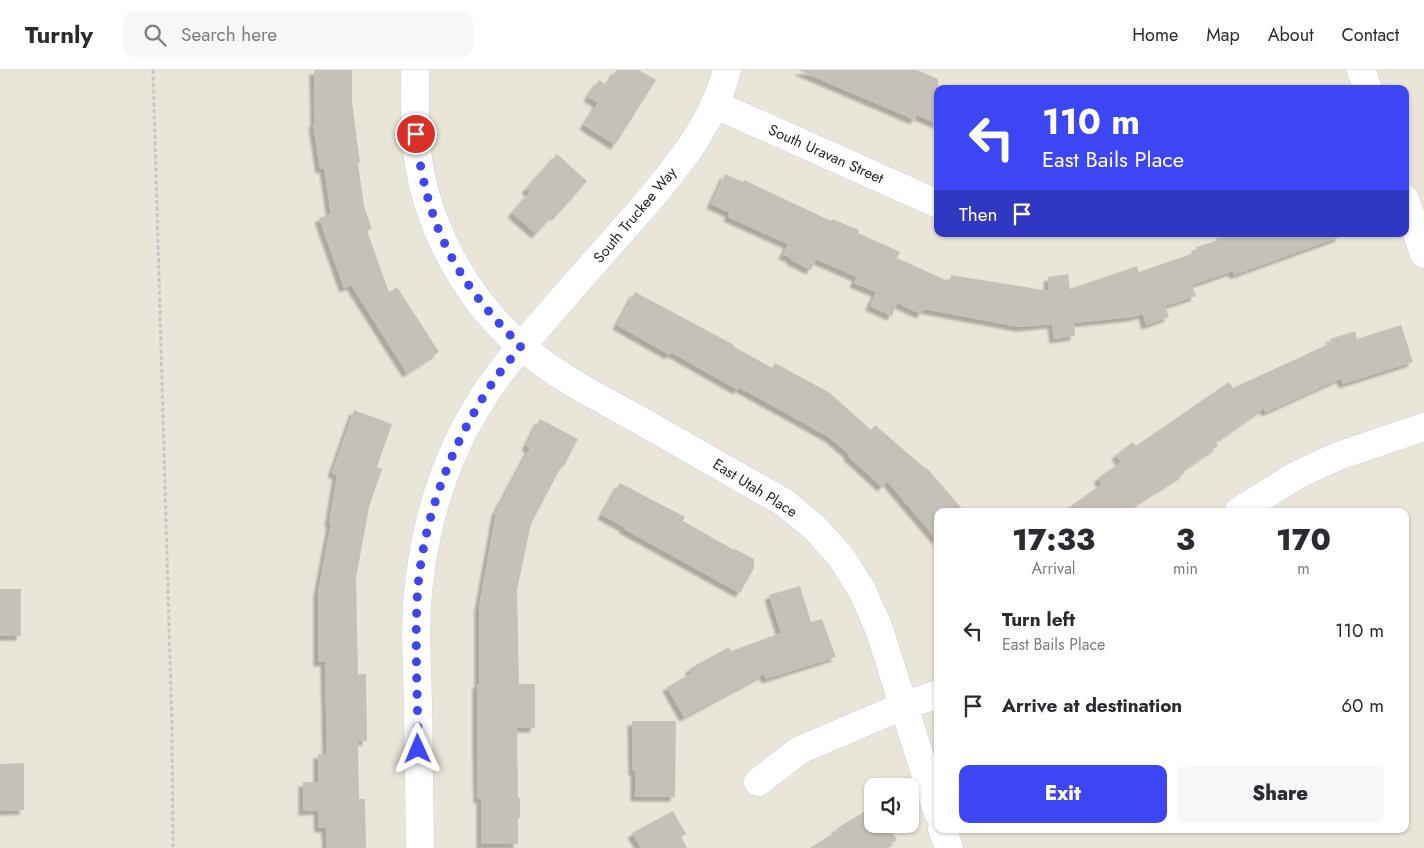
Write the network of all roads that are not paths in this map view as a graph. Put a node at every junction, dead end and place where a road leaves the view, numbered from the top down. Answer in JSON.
{"nodes":[{"id":1,"x":415,"y":70,"type":"edge"},
{"id":2,"x":727,"y":70,"type":"edge"},
{"id":3,"x":1361,"y":70,"type":"edge"},
{"id":4,"x":1367,"y":85,"type":"edge"},
{"id":5,"x":714,"y":104,"type":"junction"},
{"id":6,"x":934,"y":202,"type":"edge"},
{"id":7,"x":1409,"y":210,"type":"edge"},
{"id":8,"x":1424,"y":254,"type":"edge"},
{"id":9,"x":521,"y":346,"type":"junction"},
{"id":10,"x":1424,"y":427,"type":"edge"},
{"id":11,"x":1243,"y":508,"type":"edge"},
{"id":12,"x":934,"y":695,"type":"edge"},
{"id":13,"x":903,"y":706,"type":"junction"},
{"id":14,"x":758,"y":782,"type":"dead end"},
{"id":15,"x":934,"y":801,"type":"edge"},
{"id":16,"x":943,"y":833,"type":"edge"},
{"id":17,"x":420,"y":848,"type":"edge"},
{"id":18,"x":949,"y":848,"type":"edge"}],
"edges":[{"from":1,"to":9,"type":"street","name":"East Utah Place"},
{"from":2,"to":5,"type":"street","name":"South Truckee Way"},
{"from":3,"to":4,"type":"street"},
{"from":5,"to":6,"type":"street","name":"South Uravan Street"},
{"from":5,"to":9,"type":"street","name":"South Truckee Way"},
{"from":7,"to":8,"type":"street"},
{"from":9,"to":13,"type":"street","name":"East Utah Place"},
{"from":9,"to":17,"type":"street","name":"South Truckee Way"},
{"from":10,"to":11,"type":"street"},
{"from":12,"to":13,"type":"street"},
{"from":13,"to":14,"type":"street"},
{"from":13,"to":15,"type":"street","name":"East Utah Place"},
{"from":16,"to":18,"type":"street"}]}
